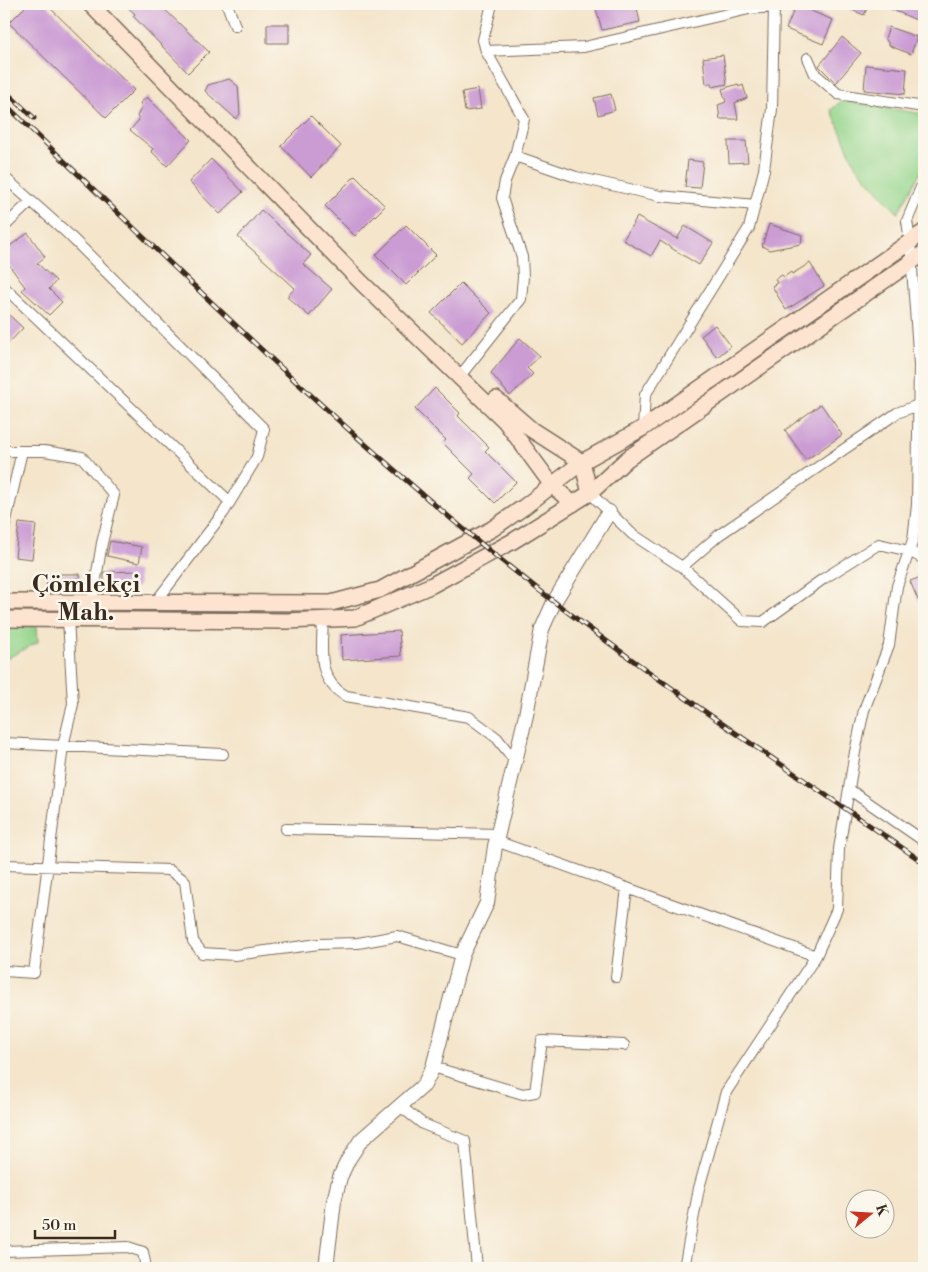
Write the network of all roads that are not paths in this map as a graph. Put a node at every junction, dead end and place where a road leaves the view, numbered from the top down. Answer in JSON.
{"nodes":[{"id":1,"x":90,"y":4,"type":"edge"},
{"id":2,"x":227,"y":4,"type":"edge"},
{"id":3,"x":492,"y":4,"type":"edge"},
{"id":4,"x":774,"y":5,"type":"edge"},
{"id":5,"x":235,"y":26,"type":"dead end"},
{"id":6,"x":486,"y":51,"type":"junction"},
{"id":7,"x":808,"y":58,"type":"dead end"},
{"id":8,"x":924,"y":107,"type":"edge"},
{"id":9,"x":515,"y":156,"type":"junction"},
{"id":10,"x":4,"y":176,"type":"edge"},
{"id":11,"x":924,"y":180,"type":"edge"},
{"id":12,"x":32,"y":202,"type":"junction"},
{"id":13,"x":755,"y":205,"type":"junction"},
{"id":14,"x":4,"y":227,"type":"edge"},
{"id":15,"x":924,"y":232,"type":"edge"},
{"id":16,"x":910,"y":242,"type":"junction"},
{"id":17,"x":326,"y":244,"type":"junction"},
{"id":18,"x":924,"y":253,"type":"edge"},
{"id":19,"x":911,"y":262,"type":"junction"},
{"id":20,"x":4,"y":287,"type":"edge"},
{"id":21,"x":464,"y":371,"type":"junction"},
{"id":22,"x":918,"y":405,"type":"junction"},
{"id":23,"x":643,"y":428,"type":"junction"},
{"id":24,"x":4,"y":451,"type":"edge"},
{"id":25,"x":22,"y":451,"type":"junction"},
{"id":26,"x":582,"y":462,"type":"junction"},
{"id":27,"x":552,"y":485,"type":"junction"},
{"id":28,"x":590,"y":493,"type":"junction"},
{"id":29,"x":230,"y":502,"type":"junction"},
{"id":30,"x":573,"y":504,"type":"junction"},
{"id":31,"x":609,"y":512,"type":"junction"},
{"id":32,"x":4,"y":529,"type":"edge"},
{"id":33,"x":909,"y":551,"type":"junction"},
{"id":34,"x":924,"y":559,"type":"edge"},
{"id":35,"x":682,"y":568,"type":"junction"},
{"id":36,"x":4,"y":602,"type":"edge"},
{"id":37,"x":92,"y":602,"type":"junction"},
{"id":38,"x":155,"y":603,"type":"junction"},
{"id":39,"x":4,"y":619,"type":"edge"},
{"id":40,"x":68,"y":619,"type":"junction"},
{"id":41,"x":323,"y":620,"type":"junction"},
{"id":42,"x":4,"y":743,"type":"edge"},
{"id":43,"x":64,"y":746,"type":"junction"},
{"id":44,"x":224,"y":754,"type":"dead end"},
{"id":45,"x":514,"y":760,"type":"junction"},
{"id":46,"x":850,"y":790,"type":"junction"},
{"id":47,"x":286,"y":829,"type":"dead end"},
{"id":48,"x":497,"y":838,"type":"junction"},
{"id":49,"x":924,"y":841,"type":"edge"},
{"id":50,"x":4,"y":865,"type":"edge"},
{"id":51,"x":48,"y":866,"type":"junction"},
{"id":52,"x":627,"y":888,"type":"junction"},
{"id":53,"x":462,"y":955,"type":"junction"},
{"id":54,"x":816,"y":956,"type":"junction"},
{"id":55,"x":4,"y":971,"type":"edge"},
{"id":56,"x":616,"y":977,"type":"dead end"},
{"id":57,"x":624,"y":1045,"type":"dead end"},
{"id":58,"x":433,"y":1067,"type":"junction"},
{"id":59,"x":400,"y":1106,"type":"junction"},
{"id":60,"x":4,"y":1251,"type":"edge"},
{"id":61,"x":146,"y":1268,"type":"edge"},
{"id":62,"x":326,"y":1268,"type":"edge"},
{"id":63,"x":477,"y":1268,"type":"edge"},
{"id":64,"x":684,"y":1268,"type":"edge"}],
"edges":[{"from":1,"to":17,"type":"main road"},
{"from":2,"to":5,"type":"street"},
{"from":3,"to":6,"type":"street"},
{"from":4,"to":6,"type":"street"},
{"from":4,"to":13,"type":"street"},
{"from":6,"to":9,"type":"street"},
{"from":7,"to":8,"type":"street"},
{"from":9,"to":13,"type":"street"},
{"from":9,"to":21,"type":"street"},
{"from":10,"to":12,"type":"street"},
{"from":11,"to":16,"type":"street"},
{"from":12,"to":14,"type":"street"},
{"from":12,"to":29,"type":"street"},
{"from":13,"to":23,"type":"street"},
{"from":15,"to":16,"type":"main road"},
{"from":16,"to":19,"type":"street"},
{"from":16,"to":23,"type":"main road"},
{"from":17,"to":21,"type":"main road"},
{"from":17,"to":27,"type":"main road"},
{"from":18,"to":19,"type":"main road"},
{"from":19,"to":22,"type":"street"},
{"from":19,"to":28,"type":"main road"},
{"from":20,"to":29,"type":"street"},
{"from":21,"to":26,"type":"main road"},
{"from":22,"to":33,"type":"street"},
{"from":22,"to":35,"type":"street"},
{"from":23,"to":26,"type":"main road"},
{"from":24,"to":25,"type":"street"},
{"from":25,"to":32,"type":"street"},
{"from":25,"to":37,"type":"street"},
{"from":26,"to":27,"type":"main road"},
{"from":26,"to":28,"type":"main road"},
{"from":27,"to":30,"type":"main road"},
{"from":27,"to":38,"type":"main road"},
{"from":28,"to":30,"type":"main road"},
{"from":28,"to":31,"type":"street"},
{"from":29,"to":38,"type":"street"},
{"from":30,"to":41,"type":"main road"},
{"from":31,"to":35,"type":"street"},
{"from":31,"to":45,"type":"street"},
{"from":33,"to":34,"type":"street"},
{"from":33,"to":35,"type":"street"},
{"from":33,"to":46,"type":"street"},
{"from":36,"to":37,"type":"main road"},
{"from":37,"to":38,"type":"main road"},
{"from":39,"to":40,"type":"main road"},
{"from":40,"to":41,"type":"main road"},
{"from":40,"to":43,"type":"street"},
{"from":41,"to":45,"type":"street"},
{"from":42,"to":43,"type":"street"},
{"from":43,"to":44,"type":"street"},
{"from":43,"to":51,"type":"street"},
{"from":45,"to":48,"type":"street"},
{"from":46,"to":49,"type":"street"},
{"from":46,"to":54,"type":"street"},
{"from":47,"to":48,"type":"street"},
{"from":48,"to":52,"type":"street"},
{"from":48,"to":53,"type":"street"},
{"from":50,"to":51,"type":"street"},
{"from":51,"to":53,"type":"street"},
{"from":51,"to":55,"type":"street"},
{"from":52,"to":54,"type":"street"},
{"from":52,"to":56,"type":"street"},
{"from":53,"to":58,"type":"street"},
{"from":54,"to":64,"type":"street"},
{"from":57,"to":58,"type":"street"},
{"from":58,"to":59,"type":"street"},
{"from":59,"to":62,"type":"street"},
{"from":59,"to":63,"type":"street"},
{"from":60,"to":61,"type":"street"}]}
